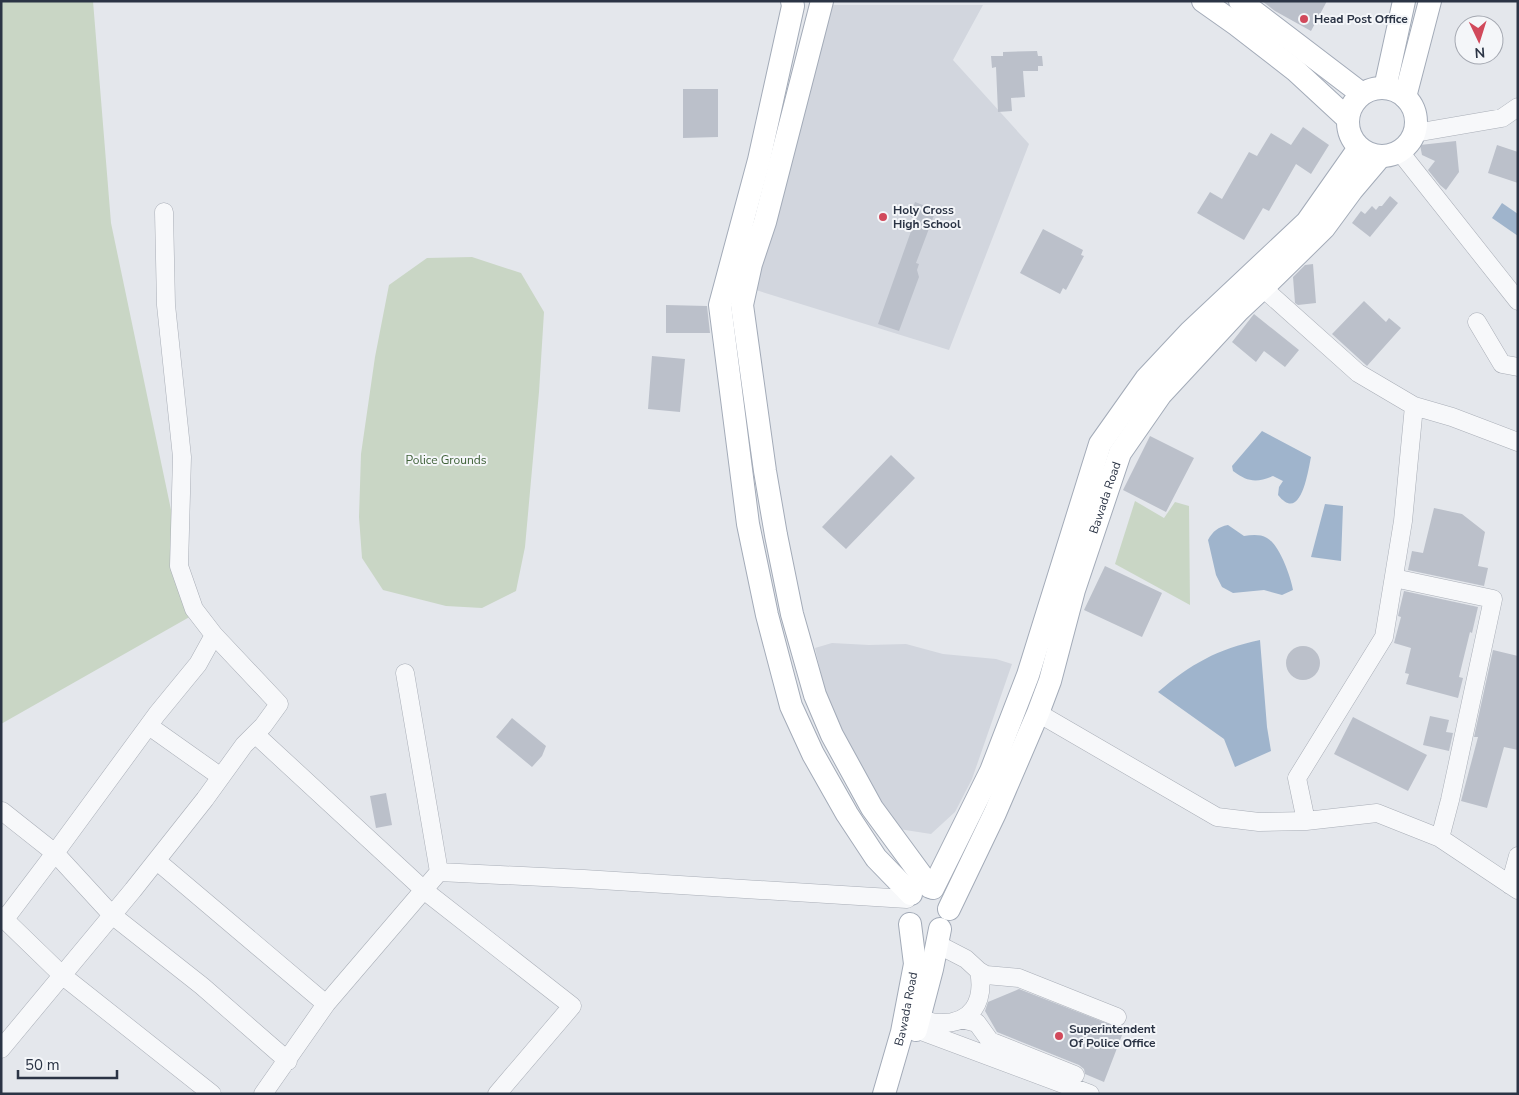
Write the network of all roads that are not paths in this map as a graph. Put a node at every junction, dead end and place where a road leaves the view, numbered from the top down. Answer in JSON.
{"nodes":[{"id":1,"x":792,"y":1,"type":"edge"},
{"id":2,"x":822,"y":1,"type":"edge"},
{"id":3,"x":1203,"y":1,"type":"edge"},
{"id":4,"x":1240,"y":1,"type":"edge"},
{"id":5,"x":1404,"y":1,"type":"edge"},
{"id":6,"x":1430,"y":1,"type":"edge"},
{"id":7,"x":1385,"y":88,"type":"junction"},
{"id":8,"x":1362,"y":94,"type":"junction"},
{"id":9,"x":1406,"y":97,"type":"junction"},
{"id":10,"x":1518,"y":107,"type":"edge"},
{"id":11,"x":1348,"y":119,"type":"junction"},
{"id":12,"x":1415,"y":132,"type":"junction"},
{"id":13,"x":1358,"y":148,"type":"junction"},
{"id":14,"x":1390,"y":155,"type":"junction"},
{"id":15,"x":164,"y":212,"type":"dead end"},
{"id":16,"x":1263,"y":288,"type":"junction"},
{"id":17,"x":1518,"y":301,"type":"edge"},
{"id":18,"x":742,"y":303,"type":"junction"},
{"id":19,"x":720,"y":305,"type":"junction"},
{"id":20,"x":1477,"y":322,"type":"dead end"},
{"id":21,"x":1518,"y":367,"type":"edge"},
{"id":22,"x":1414,"y":406,"type":"junction"},
{"id":23,"x":1518,"y":442,"type":"edge"},
{"id":24,"x":1394,"y":578,"type":"junction"},
{"id":25,"x":214,"y":634,"type":"junction"},
{"id":26,"x":405,"y":673,"type":"dead end"},
{"id":27,"x":1038,"y":713,"type":"junction"},
{"id":28,"x":149,"y":726,"type":"junction"},
{"id":29,"x":255,"y":734,"type":"junction"},
{"id":30,"x":221,"y":777,"type":"junction"},
{"id":31,"x":2,"y":811,"type":"edge"},
{"id":32,"x":1306,"y":821,"type":"junction"},
{"id":33,"x":1440,"y":838,"type":"junction"},
{"id":34,"x":55,"y":853,"type":"junction"},
{"id":35,"x":1518,"y":856,"type":"edge"},
{"id":36,"x":157,"y":861,"type":"junction"},
{"id":37,"x":440,"y":872,"type":"junction"},
{"id":38,"x":1514,"y":887,"type":"edge"},
{"id":39,"x":425,"y":890,"type":"junction"},
{"id":40,"x":920,"y":892,"type":"junction"},
{"id":41,"x":112,"y":915,"type":"junction"},
{"id":42,"x":3,"y":918,"type":"edge"},
{"id":43,"x":910,"y":924,"type":"junction"},
{"id":44,"x":942,"y":927,"type":"junction"},
{"id":45,"x":979,"y":971,"type":"junction"},
{"id":46,"x":63,"y":976,"type":"junction"},
{"id":47,"x":326,"y":1004,"type":"junction"},
{"id":48,"x":1117,"y":1017,"type":"dead end"},
{"id":49,"x":962,"y":1019,"type":"junction"},
{"id":50,"x":918,"y":1024,"type":"junction"},
{"id":51,"x":1,"y":1049,"type":"edge"},
{"id":52,"x":288,"y":1060,"type":"junction"},
{"id":53,"x":1092,"y":1088,"type":"edge"},
{"id":54,"x":212,"y":1094,"type":"edge"},
{"id":55,"x":264,"y":1094,"type":"edge"},
{"id":56,"x":497,"y":1094,"type":"edge"},
{"id":57,"x":884,"y":1094,"type":"edge"},
{"id":58,"x":897,"y":1094,"type":"edge"}],
"edges":[{"from":1,"to":19,"type":"main road"},
{"from":2,"to":18,"type":"main road"},
{"from":3,"to":11,"type":"main road"},
{"from":4,"to":8,"type":"main road"},
{"from":5,"to":7,"type":"main road"},
{"from":6,"to":9,"type":"main road"},
{"from":7,"to":8,"type":"main road"},
{"from":7,"to":9,"type":"main road"},
{"from":8,"to":11,"type":"main road"},
{"from":9,"to":12,"type":"main road"},
{"from":10,"to":12,"type":"street"},
{"from":11,"to":13,"type":"main road"},
{"from":12,"to":14,"type":"main road"},
{"from":13,"to":14,"type":"main road"},
{"from":13,"to":40,"type":"main road"},
{"from":14,"to":16,"type":"main road","name":"Bawada Road"},
{"from":14,"to":17,"type":"street"},
{"from":15,"to":25,"type":"street"},
{"from":16,"to":22,"type":"street"},
{"from":16,"to":27,"type":"main road","name":"Bawada Road"},
{"from":18,"to":19,"type":"main road"},
{"from":18,"to":40,"type":"main road"},
{"from":19,"to":40,"type":"main road"},
{"from":20,"to":21,"type":"street"},
{"from":22,"to":23,"type":"street"},
{"from":22,"to":24,"type":"street"},
{"from":24,"to":32,"type":"street"},
{"from":24,"to":33,"type":"street"},
{"from":25,"to":28,"type":"street"},
{"from":25,"to":29,"type":"street"},
{"from":26,"to":37,"type":"street"},
{"from":27,"to":32,"type":"street"},
{"from":27,"to":44,"type":"main road","name":"Bawada Road"},
{"from":28,"to":30,"type":"street"},
{"from":28,"to":34,"type":"street"},
{"from":29,"to":30,"type":"street"},
{"from":29,"to":39,"type":"street"},
{"from":30,"to":36,"type":"street"},
{"from":31,"to":34,"type":"street"},
{"from":32,"to":33,"type":"street"},
{"from":33,"to":38,"type":"street"},
{"from":34,"to":41,"type":"street"},
{"from":34,"to":42,"type":"street"},
{"from":35,"to":38,"type":"street"},
{"from":36,"to":41,"type":"street"},
{"from":36,"to":47,"type":"street"},
{"from":37,"to":39,"type":"street"},
{"from":37,"to":40,"type":"street"},
{"from":39,"to":47,"type":"street"},
{"from":39,"to":56,"type":"street"},
{"from":40,"to":43,"type":"main road"},
{"from":40,"to":44,"type":"main road"},
{"from":41,"to":46,"type":"street"},
{"from":41,"to":52,"type":"street"},
{"from":42,"to":46,"type":"street"},
{"from":43,"to":44,"type":"main road"},
{"from":43,"to":57,"type":"main road","name":"Bawada Road"},
{"from":44,"to":45,"type":"street"},
{"from":44,"to":50,"type":"main road","name":"Bawada Road"},
{"from":45,"to":48,"type":"street"},
{"from":45,"to":49,"type":"street"},
{"from":46,"to":51,"type":"street"},
{"from":46,"to":54,"type":"street"},
{"from":47,"to":52,"type":"street"},
{"from":49,"to":50,"type":"street"},
{"from":49,"to":53,"type":"street"},
{"from":50,"to":53,"type":"street"},
{"from":50,"to":58,"type":"main road","name":"Bawada Road"},
{"from":52,"to":55,"type":"street"}]}
